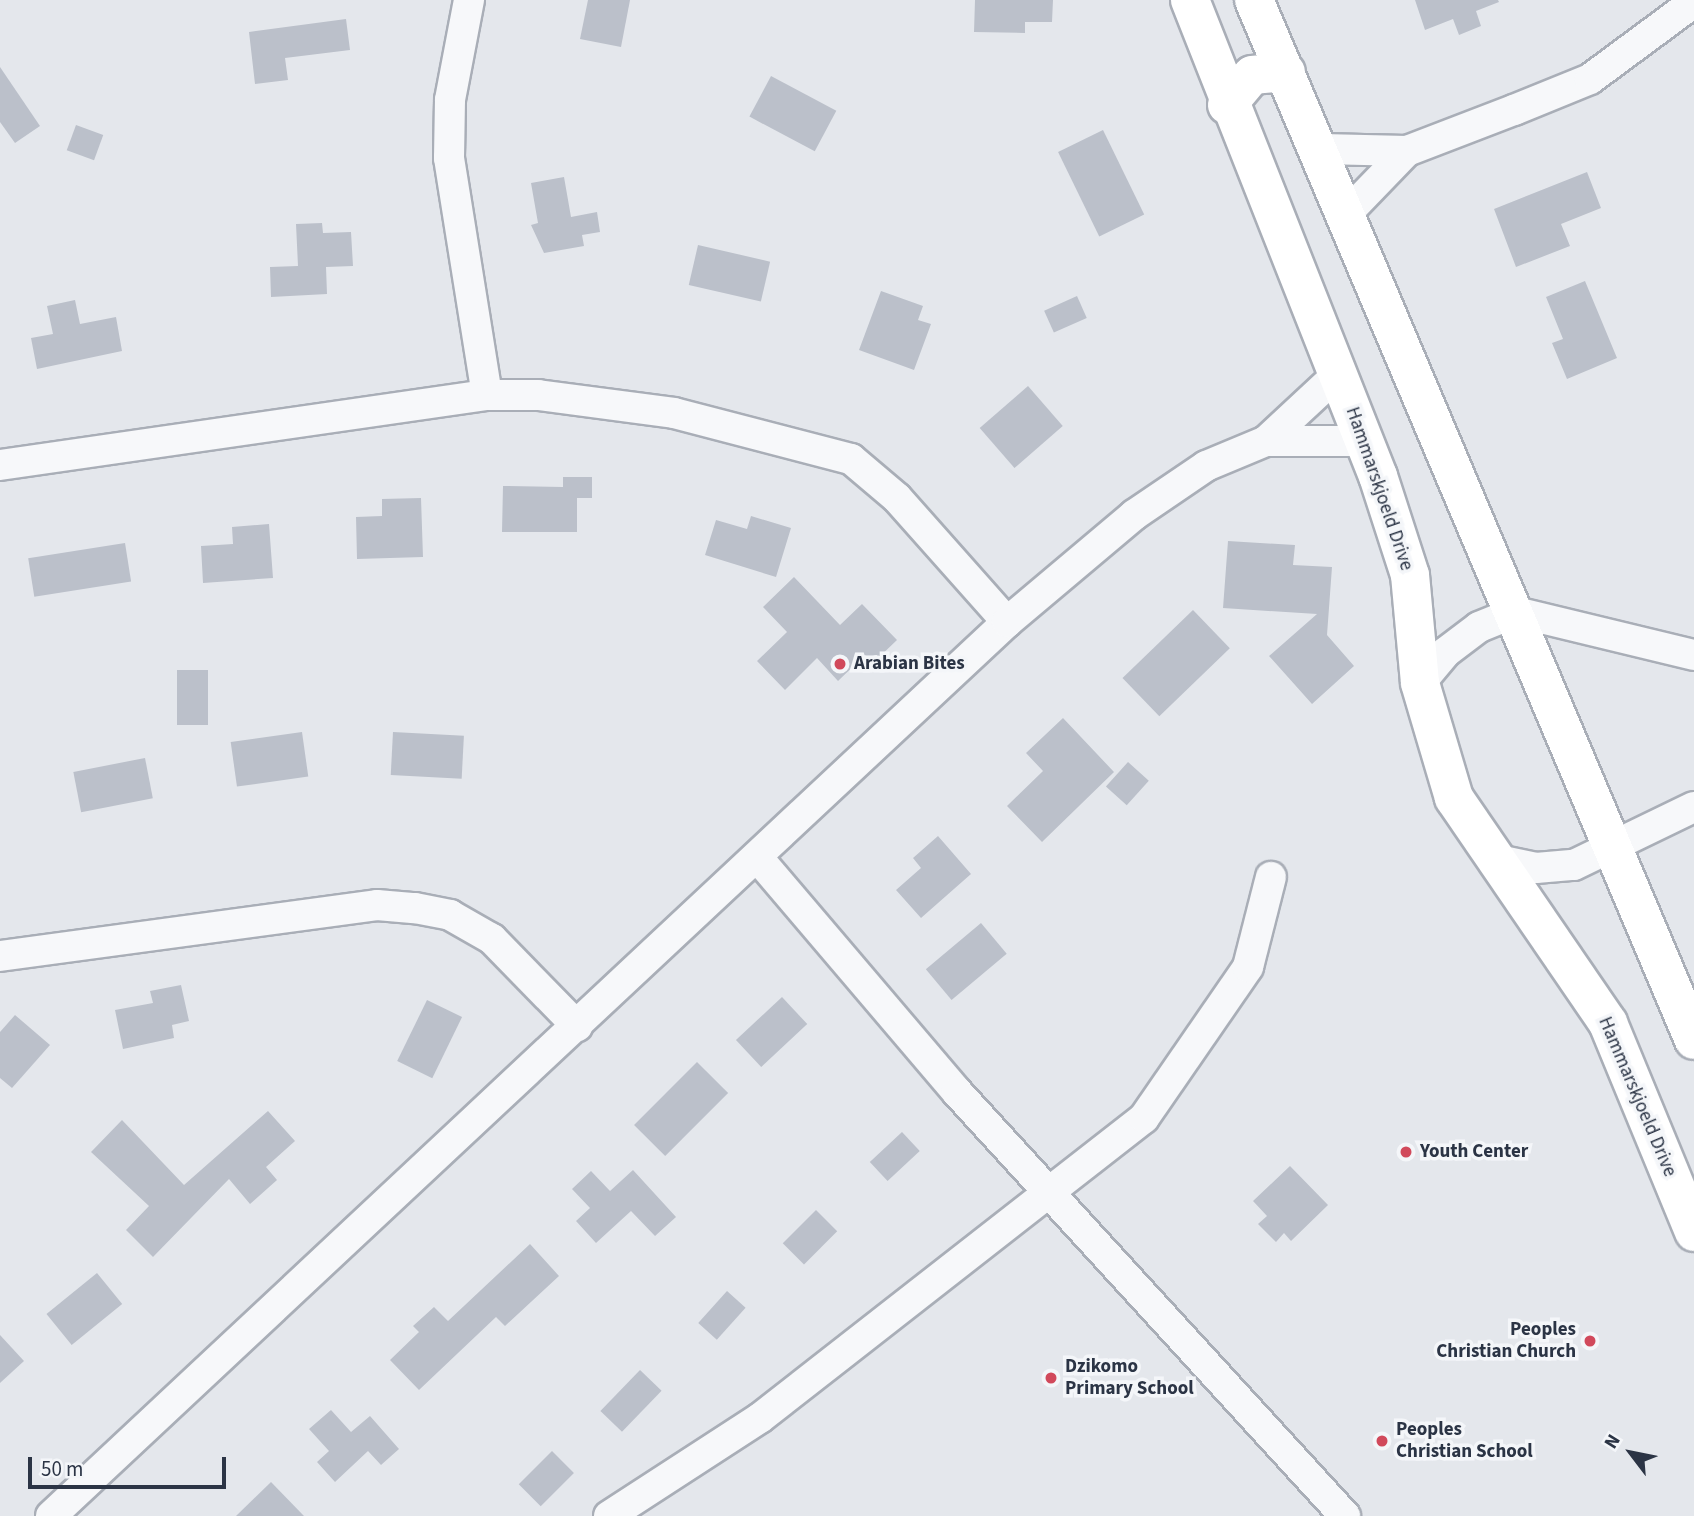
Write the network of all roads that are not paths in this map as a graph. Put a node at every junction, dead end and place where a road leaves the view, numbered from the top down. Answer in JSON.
{"nodes":[{"id":1,"x":469,"y":0,"type":"edge"},
{"id":2,"x":1190,"y":0,"type":"edge"},
{"id":3,"x":1254,"y":0,"type":"edge"},
{"id":4,"x":1678,"y":7,"type":"edge"},
{"id":5,"x":1286,"y":72,"type":"junction"},
{"id":6,"x":1227,"y":104,"type":"junction"},
{"id":7,"x":1322,"y":149,"type":"junction"},
{"id":8,"x":1407,"y":151,"type":"junction"},
{"id":9,"x":1348,"y":212,"type":"junction"},
{"id":10,"x":1338,"y":374,"type":"junction"},
{"id":11,"x":487,"y":395,"type":"junction"},
{"id":12,"x":1266,"y":441,"type":"junction"},
{"id":13,"x":1366,"y":441,"type":"junction"},
{"id":14,"x":0,"y":465,"type":"edge"},
{"id":15,"x":1516,"y":612,"type":"junction"},
{"id":16,"x":1007,"y":622,"type":"junction"},
{"id":17,"x":1694,"y":655,"type":"edge"},
{"id":18,"x":1420,"y":683,"type":"junction"},
{"id":19,"x":1694,"y":807,"type":"edge"},
{"id":20,"x":1613,"y":848,"type":"junction"},
{"id":21,"x":757,"y":857,"type":"junction"},
{"id":22,"x":1493,"y":859,"type":"junction"},
{"id":23,"x":1271,"y":877,"type":"dead end"},
{"id":24,"x":0,"y":956,"type":"edge"},
{"id":25,"x":576,"y":1026,"type":"junction"},
{"id":26,"x":1694,"y":1040,"type":"edge"},
{"id":27,"x":1049,"y":1187,"type":"junction"},
{"id":28,"x":1694,"y":1231,"type":"edge"},
{"id":29,"x":51,"y":1516,"type":"edge"},
{"id":30,"x":609,"y":1516,"type":"edge"},
{"id":31,"x":1345,"y":1516,"type":"edge"}],
"edges":[{"from":1,"to":11,"type":"street"},
{"from":2,"to":6,"type":"main road","name":"Hammarskjoeld Drive"},
{"from":3,"to":5,"type":"main road"},
{"from":4,"to":8,"type":"street"},
{"from":5,"to":6,"type":"main road"},
{"from":5,"to":7,"type":"main road"},
{"from":6,"to":10,"type":"main road","name":"Hammarskjoeld Drive"},
{"from":7,"to":8,"type":"street"},
{"from":7,"to":9,"type":"main road"},
{"from":8,"to":9,"type":"street"},
{"from":9,"to":15,"type":"main road"},
{"from":10,"to":12,"type":"street"},
{"from":10,"to":13,"type":"main road","name":"Hammarskjoeld Drive"},
{"from":11,"to":14,"type":"street"},
{"from":11,"to":16,"type":"street"},
{"from":12,"to":13,"type":"street"},
{"from":12,"to":16,"type":"street"},
{"from":13,"to":18,"type":"main road","name":"Hammarskjoeld Drive"},
{"from":15,"to":17,"type":"street"},
{"from":15,"to":18,"type":"street"},
{"from":15,"to":20,"type":"main road"},
{"from":16,"to":21,"type":"street"},
{"from":18,"to":22,"type":"main road","name":"Hammarskjoeld Drive"},
{"from":19,"to":20,"type":"street"},
{"from":20,"to":22,"type":"street"},
{"from":20,"to":26,"type":"main road"},
{"from":21,"to":25,"type":"street"},
{"from":21,"to":27,"type":"street"},
{"from":22,"to":28,"type":"main road","name":"Hammarskjoeld Drive"},
{"from":23,"to":27,"type":"street"},
{"from":24,"to":25,"type":"street"},
{"from":25,"to":29,"type":"street"},
{"from":27,"to":30,"type":"street"},
{"from":27,"to":31,"type":"street"}]}
